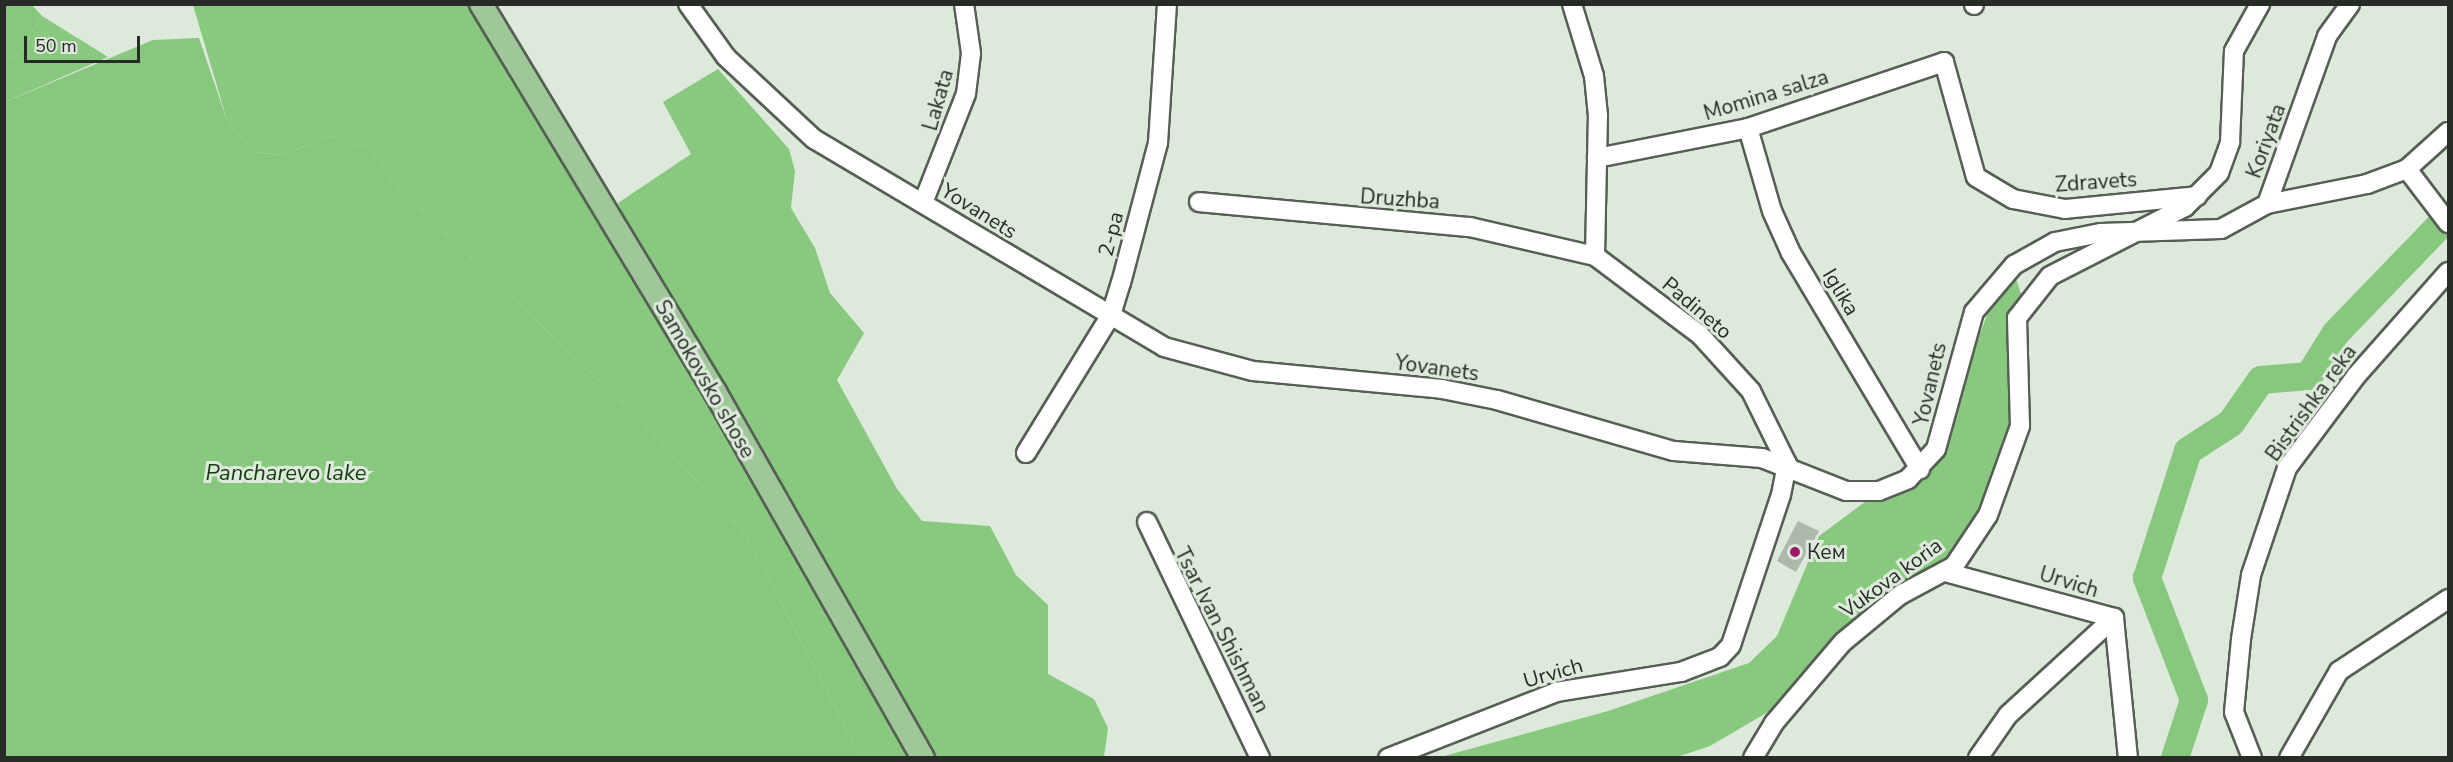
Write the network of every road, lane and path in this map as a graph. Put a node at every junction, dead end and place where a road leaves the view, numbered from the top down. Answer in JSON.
{"nodes":[{"id":1,"x":481,"y":4,"type":"edge"},
{"id":2,"x":964,"y":4,"type":"edge"},
{"id":3,"x":1167,"y":4,"type":"edge"},
{"id":4,"x":1572,"y":4,"type":"edge"},
{"id":5,"x":2260,"y":4,"type":"edge"},
{"id":6,"x":2350,"y":4,"type":"edge"},
{"id":7,"x":692,"y":6,"type":"edge"},
{"id":8,"x":1944,"y":62,"type":"joint"},
{"id":9,"x":1748,"y":128,"type":"junction"},
{"id":10,"x":2448,"y":132,"type":"edge"},
{"id":11,"x":1597,"y":158,"type":"junction"},
{"id":12,"x":2407,"y":168,"type":"junction"},
{"id":13,"x":2201,"y":195,"type":"junction"},
{"id":14,"x":1199,"y":202,"type":"dead end"},
{"id":15,"x":923,"y":203,"type":"junction"},
{"id":16,"x":2267,"y":204,"type":"junction"},
{"id":17,"x":2448,"y":223,"type":"edge"},
{"id":18,"x":2138,"y":229,"type":"junction"},
{"id":19,"x":1595,"y":256,"type":"junction"},
{"id":20,"x":2448,"y":272,"type":"edge"},
{"id":21,"x":1111,"y":315,"type":"junction"},
{"id":22,"x":1026,"y":453,"type":"dead end"},
{"id":23,"x":1787,"y":464,"type":"junction"},
{"id":24,"x":1920,"y":469,"type":"junction"},
{"id":25,"x":1147,"y":522,"type":"dead end"},
{"id":26,"x":1945,"y":572,"type":"junction"},
{"id":27,"x":2448,"y":599,"type":"edge"},
{"id":28,"x":2114,"y":618,"type":"junction"},
{"id":29,"x":923,"y":758,"type":"edge"},
{"id":30,"x":1260,"y":758,"type":"edge"},
{"id":31,"x":1388,"y":758,"type":"edge"},
{"id":32,"x":1753,"y":758,"type":"edge"},
{"id":33,"x":1978,"y":758,"type":"edge"},
{"id":34,"x":2128,"y":758,"type":"edge"},
{"id":35,"x":2252,"y":758,"type":"edge"},
{"id":36,"x":2289,"y":758,"type":"edge"}],
"edges":[{"from":1,"to":29,"type":"main road","name":"Samokovsko shose"},
{"from":2,"to":15,"type":"street","name":"Lakata"},
{"from":3,"to":21,"type":"street","name":"2-ра"},
{"from":4,"to":11,"type":"street"},
{"from":5,"to":13,"type":"street"},
{"from":6,"to":16,"type":"street","name":"Koriyata"},
{"from":7,"to":15,"type":"street","name":"Yovanets"},
{"from":8,"to":9,"type":"street","name":"Momina salza"},
{"from":8,"to":13,"type":"street","name":"Zdravets"},
{"from":9,"to":11,"type":"street","name":"Momina salza"},
{"from":9,"to":24,"type":"street","name":"Iglika"},
{"from":10,"to":12,"type":"street"},
{"from":11,"to":19,"type":"street"},
{"from":12,"to":16,"type":"street"},
{"from":12,"to":17,"type":"street"},
{"from":13,"to":18,"type":"street"},
{"from":14,"to":19,"type":"street","name":"Druzhba"},
{"from":15,"to":21,"type":"street","name":"Yovanets"},
{"from":16,"to":18,"type":"street","name":"Koriyata"},
{"from":18,"to":24,"type":"street","name":"Yovanets"},
{"from":18,"to":26,"type":"street","name":"Vukova koria"},
{"from":19,"to":23,"type":"street","name":"Padineto"},
{"from":20,"to":35,"type":"street","name":"Bistrishka reka"},
{"from":21,"to":22,"type":"street","name":"2-ра"},
{"from":21,"to":23,"type":"street","name":"Yovanets"},
{"from":23,"to":24,"type":"street","name":"Yovanets"},
{"from":23,"to":31,"type":"street","name":"Urvich"},
{"from":25,"to":30,"type":"street","name":"Tsar Ivan Shishman"},
{"from":26,"to":28,"type":"street","name":"Urvich"},
{"from":26,"to":32,"type":"street","name":"Vukova koria"},
{"from":27,"to":36,"type":"street"},
{"from":28,"to":33,"type":"street"},
{"from":28,"to":34,"type":"street","name":"Urvich"}]}
